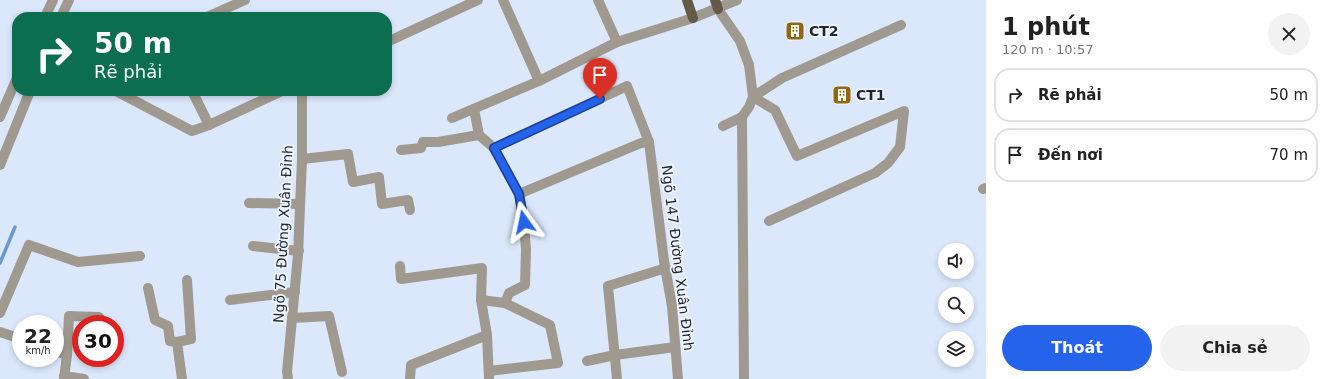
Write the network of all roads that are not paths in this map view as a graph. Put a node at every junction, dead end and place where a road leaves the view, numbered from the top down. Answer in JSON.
{"nodes":[{"id":1,"x":53,"y":0,"type":"edge"},
{"id":2,"x":69,"y":0,"type":"edge"},
{"id":3,"x":245,"y":0,"type":"edge"},
{"id":4,"x":478,"y":0,"type":"edge"},
{"id":5,"x":503,"y":0,"type":"edge"},
{"id":6,"x":598,"y":0,"type":"edge"},
{"id":7,"x":687,"y":0,"type":"edge"},
{"id":8,"x":737,"y":0,"type":"edge"},
{"id":9,"x":716,"y":4,"type":"edge"},
{"id":10,"x":47,"y":12,"type":"edge"},
{"id":11,"x":63,"y":12,"type":"edge"},
{"id":12,"x":218,"y":12,"type":"edge"},
{"id":13,"x":693,"y":18,"type":"junction"},
{"id":14,"x":901,"y":25,"type":"dead end"},
{"id":15,"x":392,"y":40,"type":"edge"},
{"id":16,"x":617,"y":42,"type":"junction"},
{"id":17,"x":539,"y":81,"type":"junction"},
{"id":18,"x":12,"y":89,"type":"edge"},
{"id":19,"x":28,"y":96,"type":"edge"},
{"id":20,"x":126,"y":96,"type":"edge"},
{"id":21,"x":194,"y":96,"type":"edge"},
{"id":22,"x":271,"y":96,"type":"edge"},
{"id":23,"x":302,"y":96,"type":"edge"},
{"id":24,"x":753,"y":97,"type":"junction"},
{"id":25,"x":474,"y":109,"type":"junction"},
{"id":26,"x":0,"y":117,"type":"edge"},
{"id":27,"x":742,"y":117,"type":"junction"},
{"id":28,"x":452,"y":118,"type":"dead end"},
{"id":29,"x":209,"y":125,"type":"junction"},
{"id":30,"x":723,"y":126,"type":"dead end"},
{"id":31,"x":479,"y":135,"type":"junction"},
{"id":32,"x":648,"y":142,"type":"junction"},
{"id":33,"x":494,"y":148,"type":"junction"},
{"id":34,"x":401,"y":150,"type":"dead end"},
{"id":35,"x":302,"y":159,"type":"junction"},
{"id":36,"x":0,"y":164,"type":"edge"},
{"id":37,"x":519,"y":194,"type":"junction"},
{"id":38,"x":249,"y":203,"type":"dead end"},
{"id":39,"x":300,"y":204,"type":"junction"},
{"id":40,"x":410,"y":210,"type":"dead end"},
{"id":41,"x":769,"y":221,"type":"dead end"},
{"id":42,"x":253,"y":246,"type":"dead end"},
{"id":43,"x":299,"y":251,"type":"junction"},
{"id":44,"x":140,"y":256,"type":"dead end"},
{"id":45,"x":400,"y":266,"type":"dead end"},
{"id":46,"x":666,"y":268,"type":"junction"},
{"id":47,"x":187,"y":280,"type":"dead end"},
{"id":48,"x":148,"y":288,"type":"dead end"},
{"id":49,"x":295,"y":292,"type":"junction"},
{"id":50,"x":230,"y":300,"type":"dead end"},
{"id":51,"x":481,"y":300,"type":"junction"},
{"id":52,"x":505,"y":303,"type":"junction"},
{"id":53,"x":0,"y":313,"type":"edge"},
{"id":54,"x":72,"y":316,"type":"edge"},
{"id":55,"x":293,"y":318,"type":"junction"},
{"id":56,"x":0,"y":332,"type":"edge"},
{"id":57,"x":487,"y":335,"type":"junction"},
{"id":58,"x":12,"y":336,"type":"edge"},
{"id":59,"x":177,"y":342,"type":"junction"},
{"id":60,"x":675,"y":347,"type":"junction"},
{"id":61,"x":64,"y":354,"type":"edge"},
{"id":62,"x":68,"y":355,"type":"junction"},
{"id":63,"x":615,"y":355,"type":"junction"},
{"id":64,"x":587,"y":361,"type":"dead end"},
{"id":65,"x":342,"y":372,"type":"dead end"},
{"id":66,"x":489,"y":375,"type":"edge"},
{"id":67,"x":64,"y":378,"type":"edge"},
{"id":68,"x":84,"y":379,"type":"edge"},
{"id":69,"x":182,"y":379,"type":"edge"},
{"id":70,"x":288,"y":379,"type":"edge"},
{"id":71,"x":410,"y":379,"type":"edge"},
{"id":72,"x":617,"y":379,"type":"edge"},
{"id":73,"x":678,"y":379,"type":"edge"},
{"id":74,"x":744,"y":379,"type":"edge"}],
"edges":[{"from":1,"to":10,"type":"street"},
{"from":2,"to":11,"type":"street"},
{"from":3,"to":12,"type":"street"},
{"from":4,"to":15,"type":"street"},
{"from":5,"to":17,"type":"street"},
{"from":6,"to":16,"type":"street"},
{"from":7,"to":13,"type":"main road"},
{"from":8,"to":9,"type":"street"},
{"from":9,"to":13,"type":"street"},
{"from":9,"to":24,"type":"street"},
{"from":13,"to":16,"type":"street"},
{"from":14,"to":24,"type":"street"},
{"from":16,"to":17,"type":"street"},
{"from":17,"to":25,"type":"street"},
{"from":18,"to":26,"type":"street"},
{"from":19,"to":36,"type":"street"},
{"from":20,"to":29,"type":"street"},
{"from":21,"to":29,"type":"street"},
{"from":22,"to":29,"type":"street"},
{"from":23,"to":35,"type":"street","name":"Ngõ 75 Đường Xuân Đỉnh"},
{"from":24,"to":27,"type":"street"},
{"from":24,"to":41,"type":"street"},
{"from":25,"to":28,"type":"street"},
{"from":25,"to":31,"type":"street"},
{"from":27,"to":30,"type":"street"},
{"from":27,"to":74,"type":"street"},
{"from":31,"to":33,"type":"street"},
{"from":31,"to":34,"type":"street"},
{"from":32,"to":33,"type":"street","name":"Ngõ 147 Đường Xuân Đỉnh"},
{"from":32,"to":37,"type":"street"},
{"from":32,"to":46,"type":"street","name":"Ngõ 147 Đường Xuân Đỉnh"},
{"from":33,"to":37,"type":"street"},
{"from":35,"to":39,"type":"street","name":"Ngõ 75 Đường Xuân Đỉnh"},
{"from":35,"to":40,"type":"street"},
{"from":37,"to":52,"type":"street"},
{"from":38,"to":39,"type":"street"},
{"from":39,"to":43,"type":"street","name":"Ngõ 75 Đường Xuân Đỉnh"},
{"from":42,"to":43,"type":"street"},
{"from":43,"to":49,"type":"street","name":"Ngõ 75 Đường Xuân Đỉnh"},
{"from":44,"to":53,"type":"street"},
{"from":45,"to":51,"type":"street"},
{"from":46,"to":60,"type":"street","name":"Ngõ 147 Đường Xuân Đỉnh"},
{"from":46,"to":63,"type":"street"},
{"from":47,"to":59,"type":"street"},
{"from":48,"to":59,"type":"street"},
{"from":49,"to":50,"type":"street"},
{"from":49,"to":55,"type":"street","name":"Ngõ 75 Đường Xuân Đỉnh"},
{"from":51,"to":52,"type":"street"},
{"from":51,"to":57,"type":"street"},
{"from":52,"to":66,"type":"street"},
{"from":54,"to":62,"type":"street"},
{"from":55,"to":65,"type":"street"},
{"from":55,"to":70,"type":"street","name":"Ngõ 75 Đường Xuân Đỉnh"},
{"from":56,"to":58,"type":"street"},
{"from":57,"to":66,"type":"street"},
{"from":57,"to":71,"type":"street"},
{"from":59,"to":69,"type":"street"},
{"from":60,"to":63,"type":"street"},
{"from":60,"to":73,"type":"street","name":"Ngõ 147 Đường Xuân Đỉnh"},
{"from":61,"to":62,"type":"street"},
{"from":62,"to":67,"type":"street"},
{"from":63,"to":64,"type":"street"},
{"from":63,"to":72,"type":"street"},
{"from":67,"to":68,"type":"street"}]}
